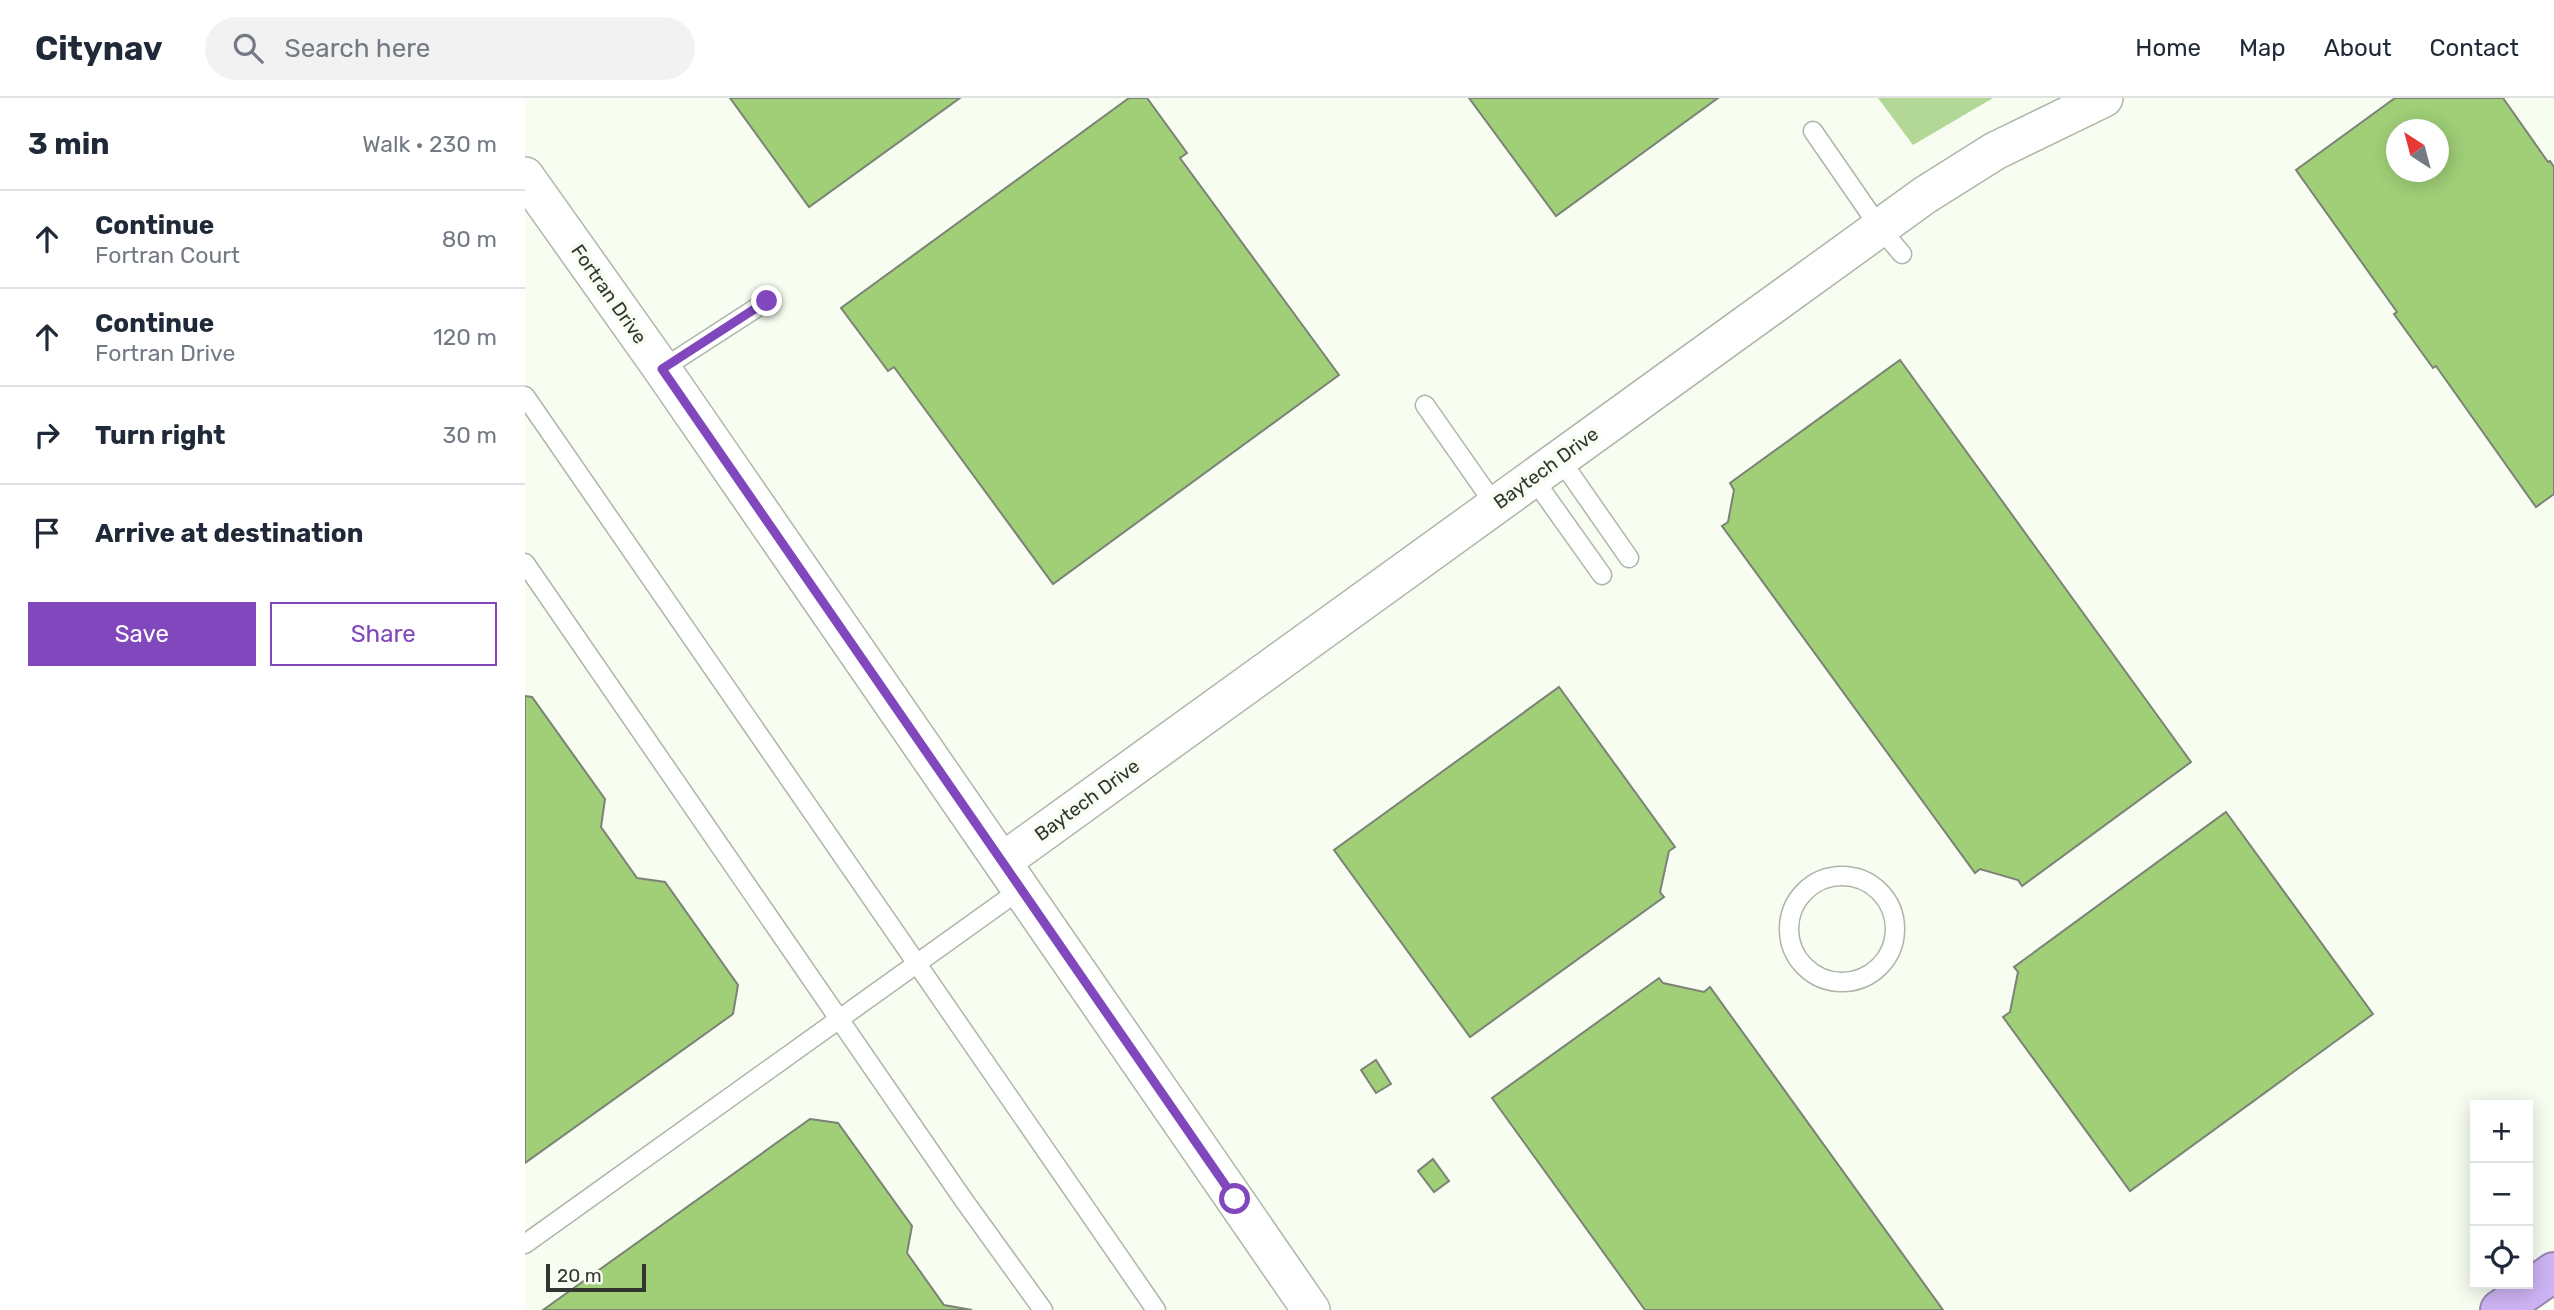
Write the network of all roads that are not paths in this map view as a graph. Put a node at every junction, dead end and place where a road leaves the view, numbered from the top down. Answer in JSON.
{"nodes":[{"id":1,"x":2105,"y":98,"type":"edge"},
{"id":2,"x":1813,"y":131,"type":"dead end"},
{"id":3,"x":525,"y":176,"type":"edge"},
{"id":4,"x":1891,"y":241,"type":"junction"},
{"id":5,"x":767,"y":301,"type":"dead end"},
{"id":6,"x":662,"y":369,"type":"junction"},
{"id":7,"x":525,"y":396,"type":"edge"},
{"id":8,"x":1425,"y":405,"type":"dead end"},
{"id":9,"x":1546,"y":469,"type":"junction"},
{"id":10,"x":1495,"y":505,"type":"junction"},
{"id":11,"x":1629,"y":558,"type":"dead end"},
{"id":12,"x":525,"y":563,"type":"edge"},
{"id":13,"x":1602,"y":575,"type":"dead end"},
{"id":14,"x":1011,"y":875,"type":"junction"},
{"id":15,"x":1895,"y":923,"type":"joint"},
{"id":16,"x":917,"y":964,"type":"junction"},
{"id":17,"x":839,"y":1019,"type":"junction"},
{"id":18,"x":525,"y":1244,"type":"edge"},
{"id":19,"x":2554,"y":1272,"type":"edge"},
{"id":20,"x":1043,"y":1310,"type":"edge"},
{"id":21,"x":1156,"y":1310,"type":"edge"},
{"id":22,"x":1311,"y":1310,"type":"edge"},
{"id":23,"x":2500,"y":1310,"type":"edge"}],
"edges":[{"from":1,"to":4,"type":"street","name":"Baytech Drive"},
{"from":2,"to":4,"type":"lane"},
{"from":3,"to":6,"type":"street","name":"Fortran Drive"},
{"from":4,"to":9,"type":"street","name":"Baytech Drive"},
{"from":5,"to":6,"type":"lane"},
{"from":6,"to":14,"type":"street","name":"Fortran Drive"},
{"from":7,"to":16,"type":"lane"},
{"from":8,"to":10,"type":"lane"},
{"from":9,"to":10,"type":"street","name":"Baytech Drive"},
{"from":9,"to":11,"type":"lane"},
{"from":9,"to":13,"type":"lane"},
{"from":10,"to":14,"type":"street","name":"Baytech Drive"},
{"from":12,"to":17,"type":"lane"},
{"from":14,"to":16,"type":"lane"},
{"from":14,"to":22,"type":"street","name":"Fortran Drive"},
{"from":15,"to":15,"type":"lane"},
{"from":16,"to":17,"type":"lane"},
{"from":16,"to":21,"type":"lane"},
{"from":17,"to":18,"type":"lane"},
{"from":17,"to":20,"type":"lane"},
{"from":19,"to":23,"type":"highway"}]}
